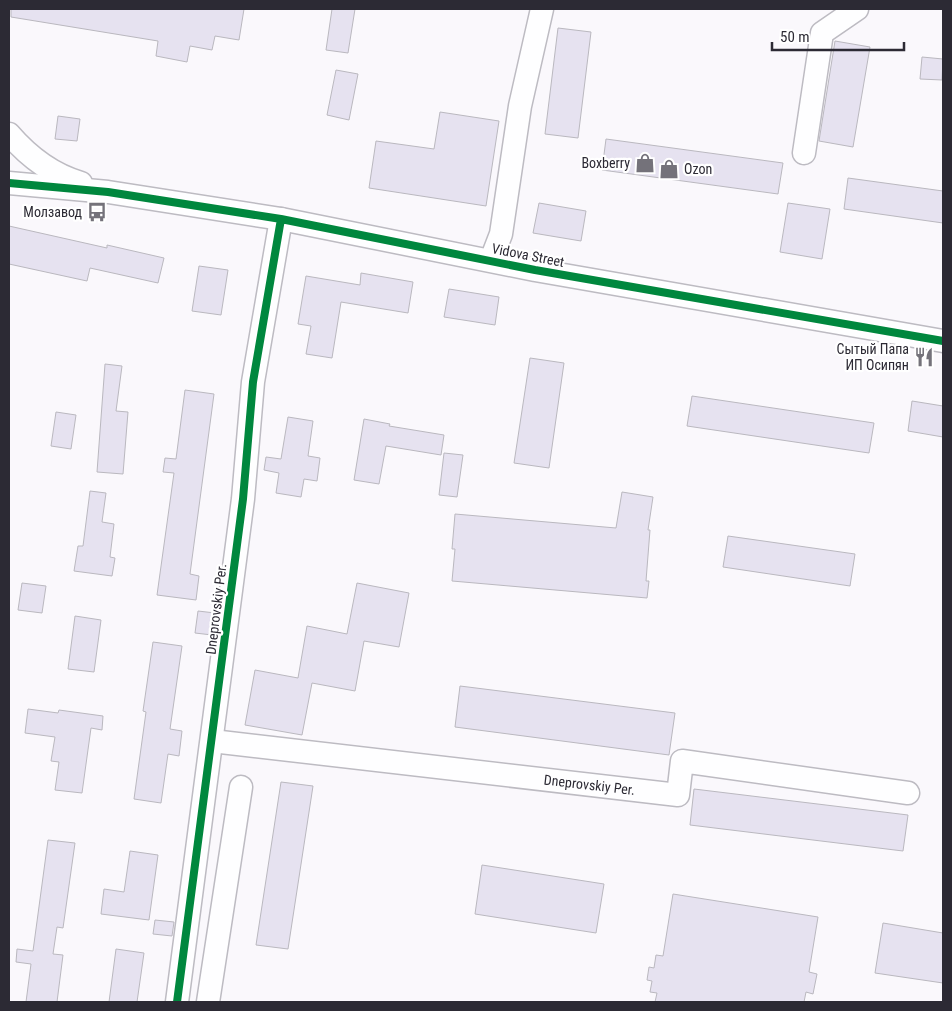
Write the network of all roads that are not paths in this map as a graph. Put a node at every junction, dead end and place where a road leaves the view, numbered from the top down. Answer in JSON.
{"nodes":[{"id":1,"x":542,"y":9,"type":"edge"},
{"id":2,"x":857,"y":9,"type":"edge"},
{"id":3,"x":9,"y":134,"type":"edge"},
{"id":4,"x":804,"y":153,"type":"dead end"},
{"id":5,"x":9,"y":183,"type":"edge"},
{"id":6,"x":108,"y":192,"type":"junction"},
{"id":7,"x":281,"y":219,"type":"junction"},
{"id":8,"x":491,"y":260,"type":"junction"},
{"id":9,"x":943,"y":341,"type":"edge"},
{"id":10,"x":212,"y":740,"type":"junction"},
{"id":11,"x":241,"y":787,"type":"dead end"},
{"id":12,"x":908,"y":793,"type":"dead end"},
{"id":13,"x":177,"y":1002,"type":"edge"},
{"id":14,"x":208,"y":1002,"type":"edge"}],
"edges":[{"from":1,"to":8,"type":"street"},
{"from":2,"to":4,"type":"street"},
{"from":3,"to":6,"type":"street"},
{"from":5,"to":6,"type":"street"},
{"from":6,"to":7,"type":"street","name":"Vidova Street"},
{"from":7,"to":8,"type":"street","name":"Vidova Street"},
{"from":7,"to":10,"type":"street","name":"Dneprovskiy Per."},
{"from":8,"to":9,"type":"street","name":"Vidova Street"},
{"from":10,"to":12,"type":"street","name":"Dneprovskiy Per."},
{"from":10,"to":13,"type":"street","name":"Dneprovskiy Per."},
{"from":11,"to":14,"type":"street"}]}
